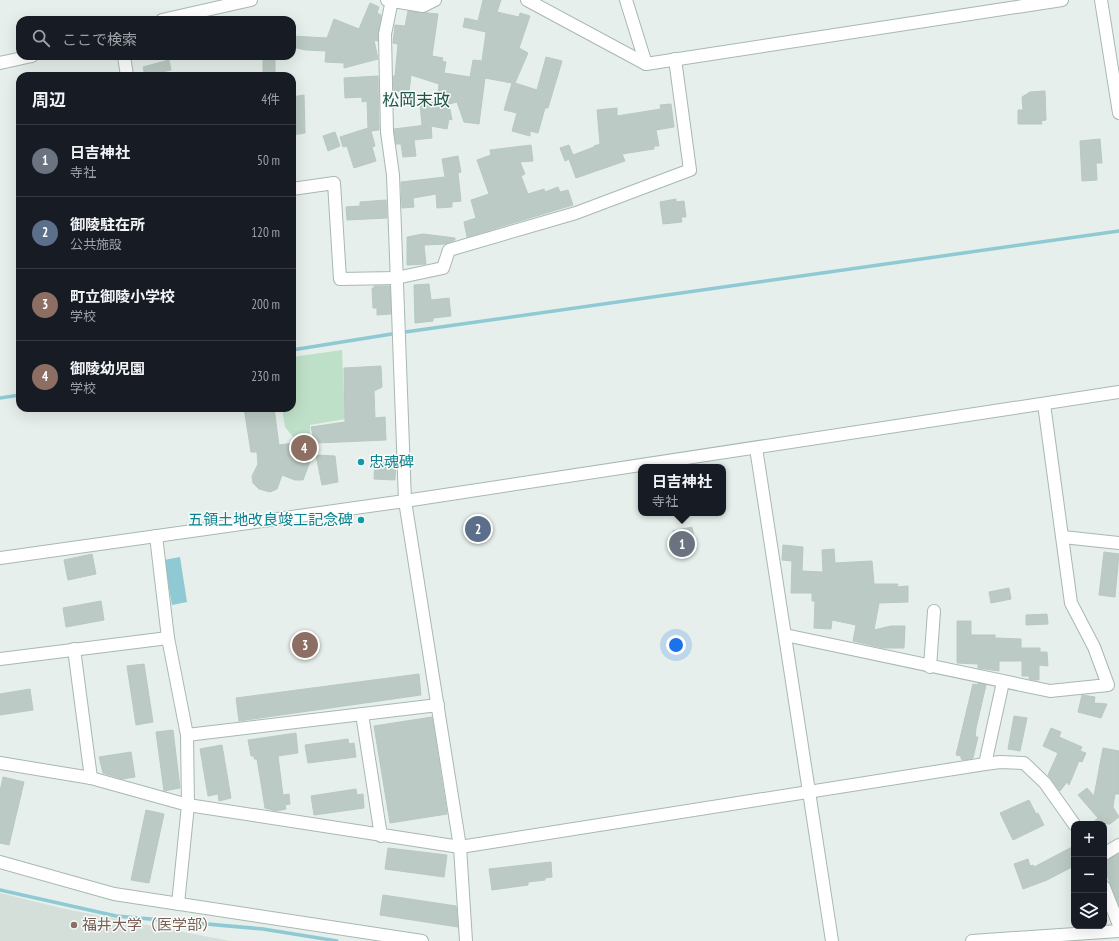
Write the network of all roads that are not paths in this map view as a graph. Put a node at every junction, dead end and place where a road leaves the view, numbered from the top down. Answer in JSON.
{"nodes":[{"id":1,"x":251,"y":0,"type":"edge"},
{"id":2,"x":435,"y":0,"type":"edge"},
{"id":3,"x":527,"y":0,"type":"edge"},
{"id":4,"x":626,"y":0,"type":"edge"},
{"id":5,"x":1062,"y":0,"type":"edge"},
{"id":6,"x":1101,"y":0,"type":"edge"},
{"id":7,"x":390,"y":1,"type":"edge"},
{"id":8,"x":180,"y":16,"type":"edge"},
{"id":9,"x":675,"y":59,"type":"junction"},
{"id":10,"x":16,"y":60,"type":"edge"},
{"id":11,"x":125,"y":60,"type":"edge"},
{"id":12,"x":0,"y":63,"type":"edge"},
{"id":13,"x":646,"y":64,"type":"junction"},
{"id":14,"x":126,"y":72,"type":"edge"},
{"id":15,"x":1119,"y":113,"type":"edge"},
{"id":16,"x":296,"y":188,"type":"edge"},
{"id":17,"x":396,"y":278,"type":"junction"},
{"id":18,"x":1119,"y":392,"type":"edge"},
{"id":19,"x":1044,"y":404,"type":"junction"},
{"id":20,"x":756,"y":448,"type":"junction"},
{"id":21,"x":650,"y":464,"type":"edge"},
{"id":22,"x":638,"y":466,"type":"edge"},
{"id":23,"x":405,"y":501,"type":"junction"},
{"id":24,"x":156,"y":536,"type":"junction"},
{"id":25,"x":1063,"y":537,"type":"junction"},
{"id":26,"x":1119,"y":544,"type":"edge"},
{"id":27,"x":0,"y":558,"type":"edge"},
{"id":28,"x":934,"y":611,"type":"dead end"},
{"id":29,"x":785,"y":635,"type":"junction"},
{"id":30,"x":168,"y":638,"type":"junction"},
{"id":31,"x":74,"y":649,"type":"junction"},
{"id":32,"x":0,"y":659,"type":"edge"},
{"id":33,"x":930,"y":667,"type":"junction"},
{"id":34,"x":1003,"y":682,"type":"junction"},
{"id":35,"x":438,"y":705,"type":"junction"},
{"id":36,"x":362,"y":714,"type":"junction"},
{"id":37,"x":187,"y":735,"type":"junction"},
{"id":38,"x":0,"y":763,"type":"edge"},
{"id":39,"x":985,"y":764,"type":"junction"},
{"id":40,"x":91,"y":778,"type":"junction"},
{"id":41,"x":809,"y":791,"type":"junction"},
{"id":42,"x":188,"y":805,"type":"junction"},
{"id":43,"x":1072,"y":821,"type":"edge"},
{"id":44,"x":381,"y":836,"type":"junction"},
{"id":45,"x":1119,"y":845,"type":"edge"},
{"id":46,"x":460,"y":847,"type":"junction"},
{"id":47,"x":1107,"y":852,"type":"edge"},
{"id":48,"x":0,"y":862,"type":"edge"},
{"id":49,"x":1106,"y":893,"type":"edge"},
{"id":50,"x":178,"y":904,"type":"junction"},
{"id":51,"x":1119,"y":925,"type":"edge"},
{"id":52,"x":1119,"y":930,"type":"edge"},
{"id":53,"x":422,"y":941,"type":"edge"},
{"id":54,"x":466,"y":941,"type":"edge"},
{"id":55,"x":832,"y":941,"type":"edge"},
{"id":56,"x":972,"y":941,"type":"edge"}],
"edges":[{"from":1,"to":8,"type":"street"},
{"from":2,"to":7,"type":"street"},
{"from":3,"to":13,"type":"street"},
{"from":4,"to":13,"type":"street"},
{"from":5,"to":9,"type":"street"},
{"from":6,"to":15,"type":"street"},
{"from":7,"to":17,"type":"street"},
{"from":9,"to":13,"type":"street"},
{"from":9,"to":17,"type":"street"},
{"from":10,"to":12,"type":"street"},
{"from":11,"to":14,"type":"street"},
{"from":16,"to":17,"type":"street"},
{"from":17,"to":23,"type":"street"},
{"from":18,"to":19,"type":"street"},
{"from":19,"to":20,"type":"street"},
{"from":19,"to":25,"type":"street"},
{"from":20,"to":21,"type":"street"},
{"from":20,"to":29,"type":"street"},
{"from":22,"to":23,"type":"street"},
{"from":23,"to":24,"type":"street"},
{"from":23,"to":35,"type":"street"},
{"from":24,"to":27,"type":"street"},
{"from":24,"to":30,"type":"street"},
{"from":25,"to":26,"type":"street"},
{"from":25,"to":34,"type":"street"},
{"from":28,"to":33,"type":"street"},
{"from":29,"to":33,"type":"street"},
{"from":29,"to":41,"type":"street"},
{"from":30,"to":31,"type":"street"},
{"from":30,"to":37,"type":"street"},
{"from":31,"to":32,"type":"street"},
{"from":31,"to":40,"type":"street"},
{"from":33,"to":34,"type":"street"},
{"from":34,"to":39,"type":"street"},
{"from":35,"to":36,"type":"street"},
{"from":35,"to":46,"type":"street"},
{"from":36,"to":37,"type":"street"},
{"from":36,"to":44,"type":"street"},
{"from":37,"to":42,"type":"street"},
{"from":38,"to":40,"type":"street"},
{"from":39,"to":41,"type":"street"},
{"from":39,"to":43,"type":"street"},
{"from":40,"to":42,"type":"street"},
{"from":41,"to":46,"type":"street"},
{"from":41,"to":55,"type":"street"},
{"from":42,"to":44,"type":"street"},
{"from":42,"to":50,"type":"street"},
{"from":44,"to":46,"type":"street"},
{"from":45,"to":47,"type":"street"},
{"from":46,"to":54,"type":"street"},
{"from":48,"to":50,"type":"street"},
{"from":49,"to":51,"type":"street"},
{"from":50,"to":53,"type":"street"},
{"from":52,"to":56,"type":"street"}]}
